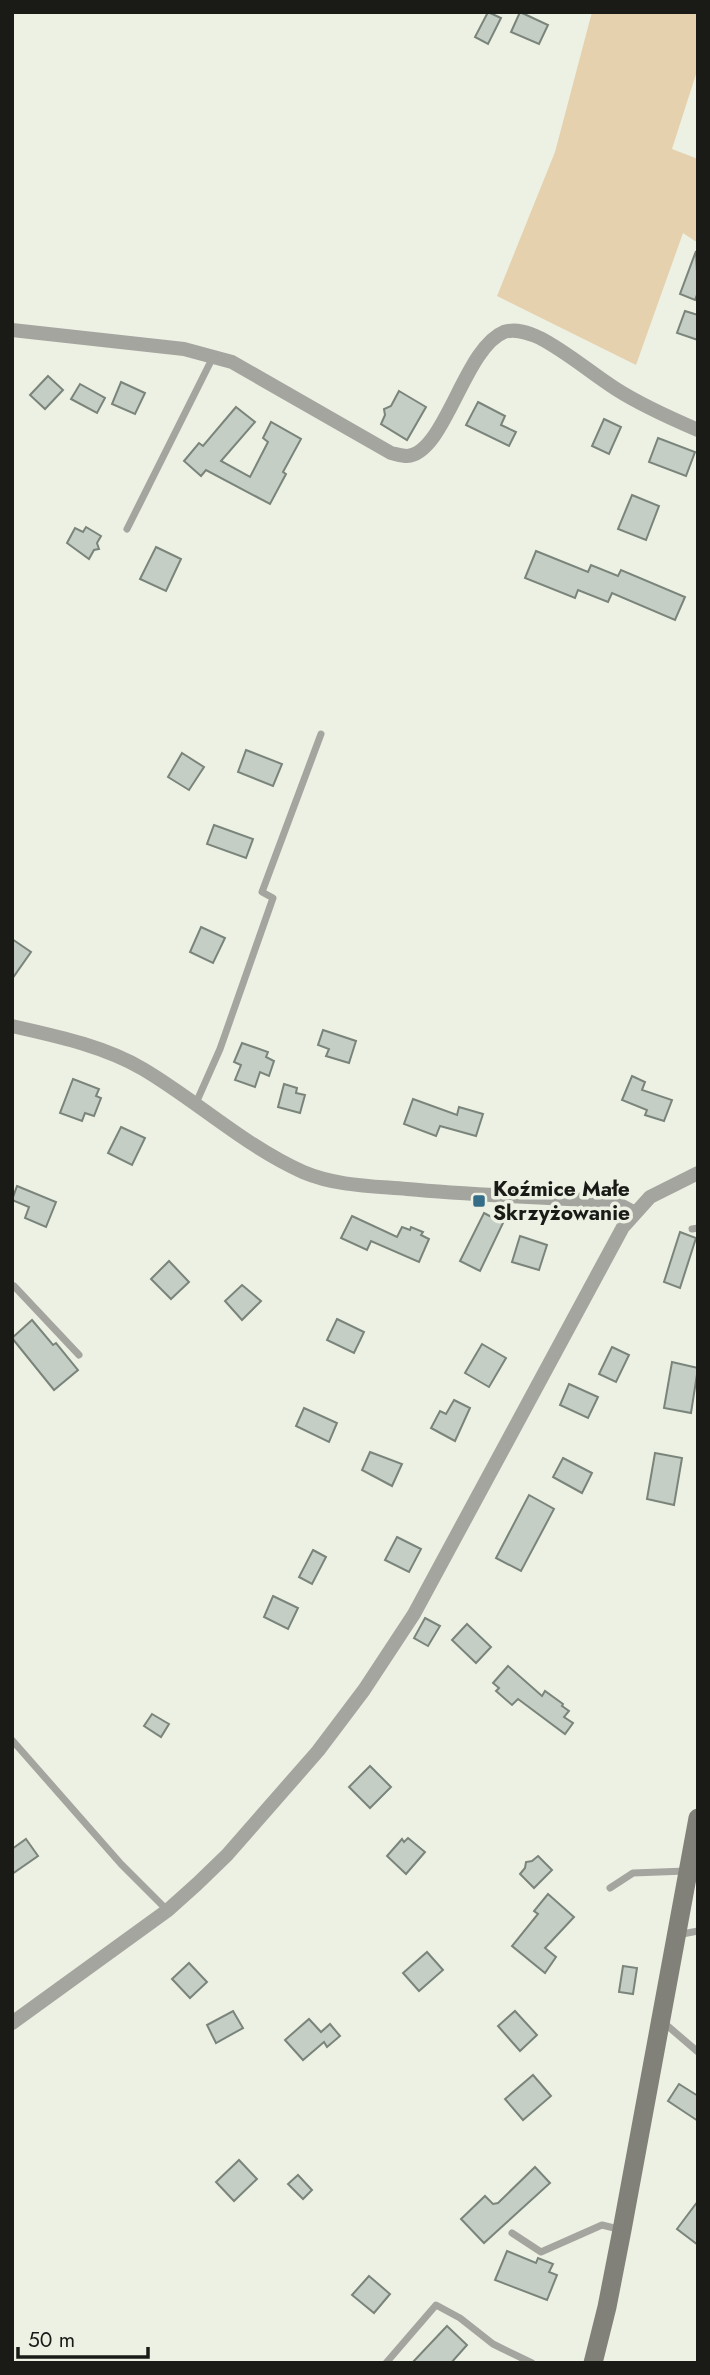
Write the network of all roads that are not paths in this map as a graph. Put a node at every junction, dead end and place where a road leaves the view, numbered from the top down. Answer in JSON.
{"nodes":[{"id":1,"x":12,"y":330,"type":"edge"},
{"id":2,"x":213,"y":356,"type":"junction"},
{"id":3,"x":698,"y":430,"type":"edge"},
{"id":4,"x":127,"y":529,"type":"dead end"},
{"id":5,"x":321,"y":734,"type":"dead end"},
{"id":6,"x":12,"y":1026,"type":"edge"},
{"id":7,"x":196,"y":1103,"type":"junction"},
{"id":8,"x":698,"y":1173,"type":"edge"},
{"id":9,"x":635,"y":1213,"type":"junction"},
{"id":10,"x":12,"y":1288,"type":"edge"},
{"id":11,"x":79,"y":1355,"type":"dead end"},
{"id":12,"x":12,"y":1740,"type":"edge"},
{"id":13,"x":698,"y":1818,"type":"edge"},
{"id":14,"x":688,"y":1871,"type":"junction"},
{"id":15,"x":610,"y":1888,"type":"dead end"},
{"id":16,"x":167,"y":1910,"type":"junction"},
{"id":17,"x":698,"y":1931,"type":"edge"},
{"id":18,"x":676,"y":1936,"type":"junction"},
{"id":19,"x":660,"y":2019,"type":"junction"},
{"id":20,"x":12,"y":2024,"type":"edge"},
{"id":21,"x":698,"y":2052,"type":"edge"},
{"id":22,"x":622,"y":2230,"type":"junction"},
{"id":23,"x":512,"y":2233,"type":"dead end"},
{"id":24,"x":386,"y":2363,"type":"edge"},
{"id":25,"x":532,"y":2363,"type":"edge"},
{"id":26,"x":593,"y":2363,"type":"edge"}],
"edges":[{"from":1,"to":2,"type":"street"},
{"from":2,"to":3,"type":"street"},
{"from":2,"to":4,"type":"lane"},
{"from":5,"to":7,"type":"lane"},
{"from":6,"to":7,"type":"street"},
{"from":7,"to":9,"type":"street"},
{"from":8,"to":9,"type":"street"},
{"from":9,"to":16,"type":"street"},
{"from":10,"to":11,"type":"lane"},
{"from":12,"to":16,"type":"lane"},
{"from":13,"to":14,"type":"main road"},
{"from":14,"to":15,"type":"lane"},
{"from":14,"to":18,"type":"main road"},
{"from":16,"to":20,"type":"street"},
{"from":17,"to":18,"type":"lane"},
{"from":18,"to":19,"type":"main road"},
{"from":19,"to":21,"type":"lane"},
{"from":19,"to":22,"type":"main road"},
{"from":22,"to":23,"type":"lane"},
{"from":22,"to":26,"type":"main road"},
{"from":24,"to":25,"type":"lane"}]}
